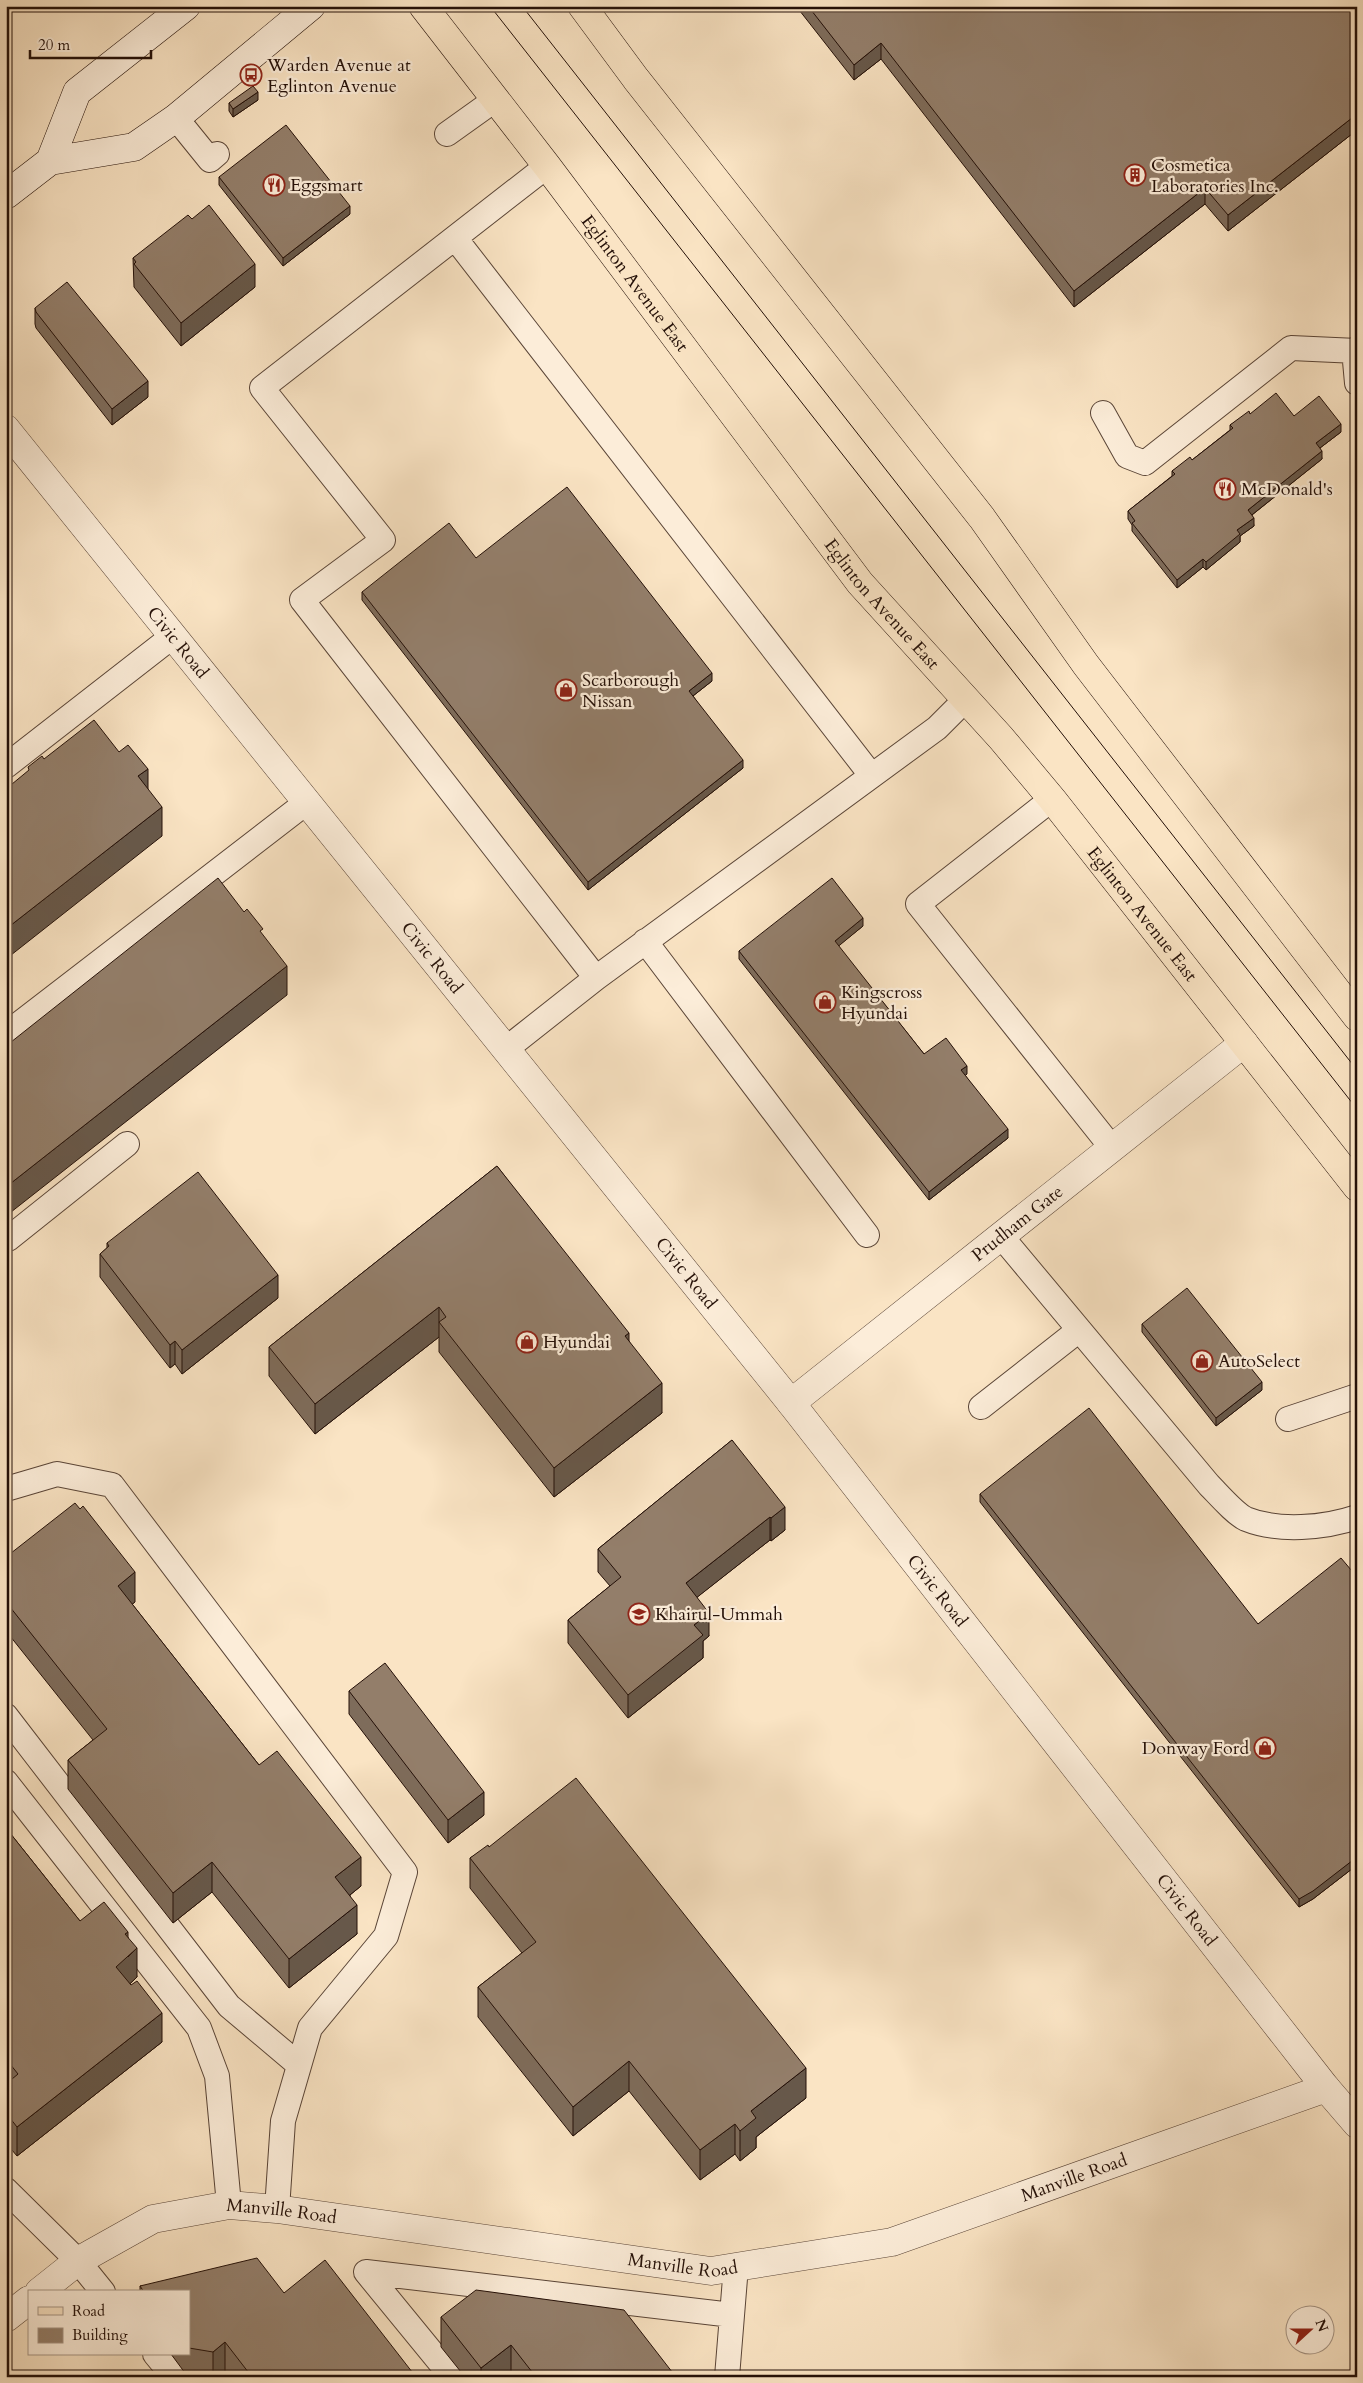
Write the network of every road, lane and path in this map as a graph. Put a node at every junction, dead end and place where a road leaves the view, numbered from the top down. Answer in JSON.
{"nodes":[{"id":1,"x":186,"y":6,"type":"edge"},
{"id":2,"x":311,"y":6,"type":"edge"},
{"id":3,"x":424,"y":6,"type":"edge"},
{"id":4,"x":582,"y":6,"type":"edge"},
{"id":5,"x":496,"y":99,"type":"junction"},
{"id":6,"x":176,"y":118,"type":"junction"},
{"id":7,"x":447,"y":134,"type":"dead end"},
{"id":8,"x":217,"y":154,"type":"dead end"},
{"id":9,"x":50,"y":161,"type":"junction"},
{"id":10,"x":547,"y":166,"type":"junction"},
{"id":11,"x":6,"y":195,"type":"edge"},
{"id":12,"x":455,"y":238,"type":"junction"},
{"id":13,"x":1355,"y":351,"type":"edge"},
{"id":14,"x":1357,"y":384,"type":"edge"},
{"id":15,"x":1103,"y":413,"type":"dead end"},
{"id":16,"x":6,"y":429,"type":"edge"},
{"id":17,"x":174,"y":636,"type":"junction"},
{"id":18,"x":966,"y":699,"type":"junction"},
{"id":19,"x":6,"y":766,"type":"edge"},
{"id":20,"x":872,"y":775,"type":"junction"},
{"id":21,"x":1052,"y":799,"type":"junction"},
{"id":22,"x":307,"y":802,"type":"junction"},
{"id":23,"x":645,"y":941,"type":"junction"},
{"id":24,"x":596,"y":978,"type":"junction"},
{"id":25,"x":1357,"y":1017,"type":"edge"},
{"id":26,"x":6,"y":1034,"type":"edge"},
{"id":27,"x":1244,"y":1043,"type":"junction"},
{"id":28,"x":506,"y":1049,"type":"junction"},
{"id":29,"x":127,"y":1144,"type":"dead end"},
{"id":30,"x":1112,"y":1148,"type":"junction"},
{"id":31,"x":1357,"y":1186,"type":"edge"},
{"id":32,"x":866,"y":1235,"type":"dead end"},
{"id":33,"x":1001,"y":1236,"type":"junction"},
{"id":34,"x":6,"y":1237,"type":"edge"},
{"id":35,"x":1079,"y":1330,"type":"junction"},
{"id":36,"x":1357,"y":1396,"type":"edge"},
{"id":37,"x":791,"y":1404,"type":"junction"},
{"id":38,"x":981,"y":1406,"type":"dead end"},
{"id":39,"x":1288,"y":1419,"type":"dead end"},
{"id":40,"x":6,"y":1489,"type":"edge"},
{"id":41,"x":1357,"y":1516,"type":"edge"},
{"id":42,"x":6,"y":1716,"type":"edge"},
{"id":43,"x":6,"y":1782,"type":"edge"},
{"id":44,"x":299,"y":2065,"type":"junction"},
{"id":45,"x":1326,"y":2088,"type":"junction"},
{"id":46,"x":1357,"y":2124,"type":"edge"},
{"id":47,"x":6,"y":2190,"type":"edge"},
{"id":48,"x":229,"y":2205,"type":"junction"},
{"id":49,"x":277,"y":2209,"type":"junction"},
{"id":50,"x":78,"y":2261,"type":"junction"},
{"id":51,"x":736,"y":2266,"type":"junction"},
{"id":52,"x":42,"y":2290,"type":"edge"},
{"id":53,"x":101,"y":2290,"type":"edge"},
{"id":54,"x":28,"y":2301,"type":"edge"},
{"id":55,"x":732,"y":2315,"type":"junction"},
{"id":56,"x":6,"y":2318,"type":"edge"},
{"id":57,"x":157,"y":2356,"type":"edge"},
{"id":58,"x":174,"y":2377,"type":"edge"},
{"id":59,"x":452,"y":2377,"type":"edge"},
{"id":60,"x":727,"y":2377,"type":"edge"}],
"edges":[{"from":1,"to":9,"type":"street"},
{"from":2,"to":6,"type":"street"},
{"from":3,"to":5,"type":"main road","name":"Eglinton Avenue East"},
{"from":4,"to":25,"type":"main road"},
{"from":5,"to":7,"type":"lane"},
{"from":5,"to":10,"type":"main road","name":"Eglinton Avenue East"},
{"from":6,"to":8,"type":"lane"},
{"from":6,"to":9,"type":"street"},
{"from":9,"to":11,"type":"street"},
{"from":10,"to":12,"type":"lane"},
{"from":10,"to":18,"type":"main road","name":"Eglinton Avenue East"},
{"from":12,"to":20,"type":"lane"},
{"from":12,"to":24,"type":"lane"},
{"from":13,"to":14,"type":"lane"},
{"from":13,"to":15,"type":"lane"},
{"from":16,"to":17,"type":"street","name":"Civic Road"},
{"from":17,"to":19,"type":"lane"},
{"from":17,"to":22,"type":"street","name":"Civic Road"},
{"from":18,"to":20,"type":"lane"},
{"from":18,"to":21,"type":"main road","name":"Eglinton Avenue East"},
{"from":20,"to":23,"type":"lane"},
{"from":21,"to":27,"type":"main road","name":"Eglinton Avenue East"},
{"from":21,"to":30,"type":"lane"},
{"from":22,"to":26,"type":"lane"},
{"from":22,"to":28,"type":"street","name":"Civic Road"},
{"from":23,"to":24,"type":"lane"},
{"from":23,"to":32,"type":"lane"},
{"from":24,"to":28,"type":"lane"},
{"from":27,"to":30,"type":"street","name":"Prudham Gate"},
{"from":27,"to":31,"type":"main road","name":"Eglinton Avenue East"},
{"from":28,"to":37,"type":"street","name":"Civic Road"},
{"from":29,"to":34,"type":"lane"},
{"from":30,"to":33,"type":"street","name":"Prudham Gate"},
{"from":33,"to":35,"type":"lane"},
{"from":33,"to":37,"type":"street","name":"Prudham Gate"},
{"from":35,"to":38,"type":"lane"},
{"from":35,"to":41,"type":"lane"},
{"from":36,"to":39,"type":"lane"},
{"from":37,"to":45,"type":"street","name":"Civic Road"},
{"from":40,"to":44,"type":"lane"},
{"from":42,"to":44,"type":"lane"},
{"from":43,"to":48,"type":"lane"},
{"from":44,"to":49,"type":"lane"},
{"from":45,"to":46,"type":"street","name":"Civic Road"},
{"from":45,"to":51,"type":"street","name":"Manville Road"},
{"from":47,"to":50,"type":"lane"},
{"from":48,"to":49,"type":"street","name":"Manville Road"},
{"from":48,"to":50,"type":"street","name":"Manville Road"},
{"from":49,"to":51,"type":"street","name":"Manville Road"},
{"from":50,"to":52,"type":"street","name":"Manville Road"},
{"from":50,"to":53,"type":"lane"},
{"from":51,"to":55,"type":"lane"},
{"from":54,"to":56,"type":"street"},
{"from":55,"to":59,"type":"lane"},
{"from":55,"to":60,"type":"lane"},
{"from":57,"to":58,"type":"lane"}]}
